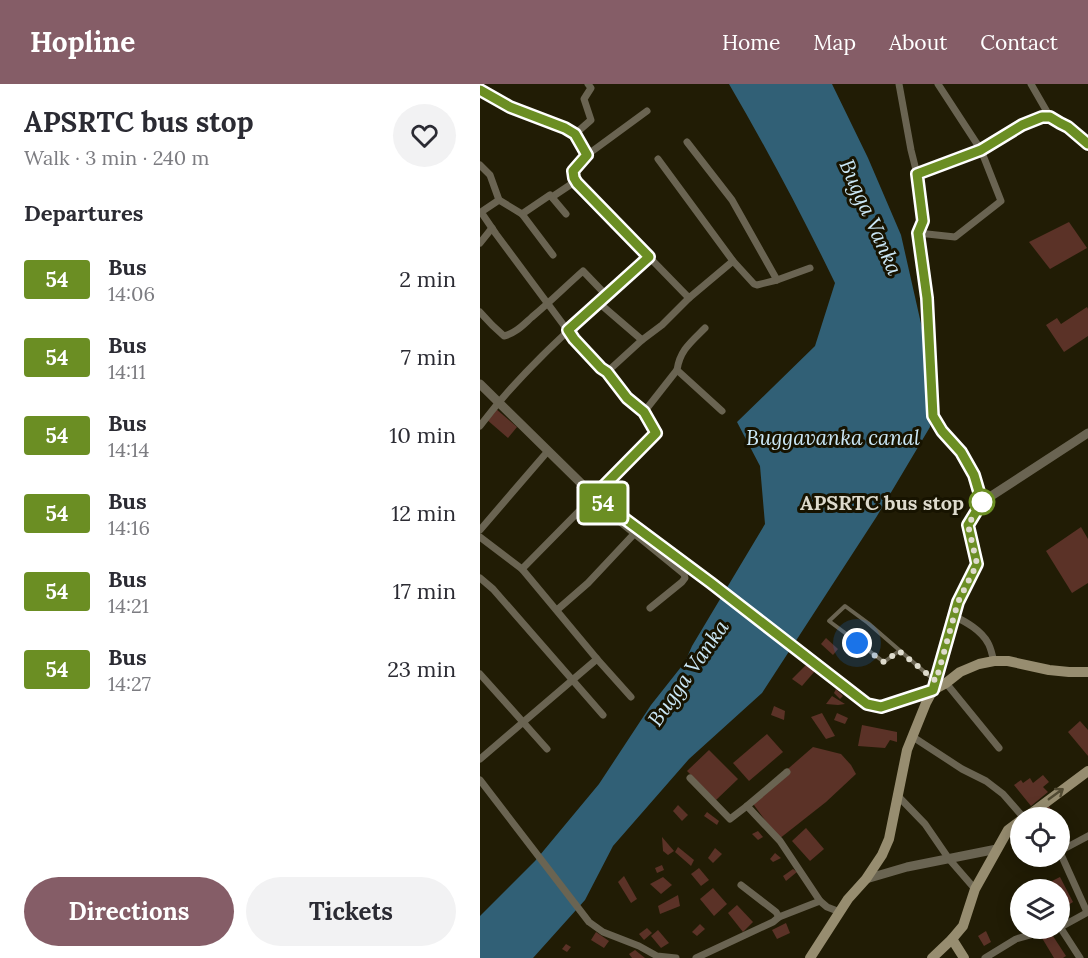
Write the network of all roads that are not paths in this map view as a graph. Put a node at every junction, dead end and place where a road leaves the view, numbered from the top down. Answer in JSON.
{"nodes":[{"id":1,"x":588,"y":84,"type":"edge"},
{"id":2,"x":899,"y":84,"type":"edge"},
{"id":3,"x":938,"y":84,"type":"edge"},
{"id":4,"x":1031,"y":84,"type":"edge"},
{"id":5,"x":480,"y":90,"type":"edge"},
{"id":6,"x":648,"y":111,"type":"dead end"},
{"id":7,"x":1050,"y":117,"type":"junction"},
{"id":8,"x":575,"y":134,"type":"junction"},
{"id":9,"x":687,"y":142,"type":"dead end"},
{"id":10,"x":1088,"y":144,"type":"edge"},
{"id":11,"x":981,"y":150,"type":"junction"},
{"id":12,"x":587,"y":155,"type":"junction"},
{"id":13,"x":658,"y":159,"type":"dead end"},
{"id":14,"x":480,"y":165,"type":"edge"},
{"id":15,"x":917,"y":174,"type":"junction"},
{"id":16,"x":577,"y":183,"type":"junction"},
{"id":17,"x":552,"y":197,"type":"junction"},
{"id":18,"x":499,"y":200,"type":"junction"},
{"id":19,"x":522,"y":214,"type":"junction"},
{"id":20,"x":566,"y":214,"type":"dead end"},
{"id":21,"x":492,"y":228,"type":"junction"},
{"id":22,"x":918,"y":233,"type":"junction"},
{"id":23,"x":480,"y":243,"type":"edge"},
{"id":24,"x":553,"y":255,"type":"dead end"},
{"id":25,"x":649,"y":257,"type":"junction"},
{"id":26,"x":733,"y":261,"type":"junction"},
{"id":27,"x":810,"y":268,"type":"dead end"},
{"id":28,"x":777,"y":280,"type":"junction"},
{"id":29,"x":607,"y":296,"type":"junction"},
{"id":30,"x":689,"y":298,"type":"junction"},
{"id":31,"x":599,"y":303,"type":"junction"},
{"id":32,"x":548,"y":304,"type":"junction"},
{"id":33,"x":480,"y":312,"type":"edge"},
{"id":34,"x":705,"y":328,"type":"dead end"},
{"id":35,"x":568,"y":330,"type":"junction"},
{"id":36,"x":642,"y":339,"type":"junction"},
{"id":37,"x":677,"y":370,"type":"junction"},
{"id":38,"x":607,"y":372,"type":"junction"},
{"id":39,"x":480,"y":384,"type":"edge"},
{"id":40,"x":498,"y":401,"type":"junction"},
{"id":41,"x":722,"y":411,"type":"dead end"},
{"id":42,"x":644,"y":412,"type":"junction"},
{"id":43,"x":480,"y":426,"type":"edge"},
{"id":44,"x":1088,"y":434,"type":"edge"},
{"id":45,"x":548,"y":451,"type":"junction"},
{"id":46,"x":593,"y":497,"type":"junction"},
{"id":47,"x":982,"y":502,"type":"junction"},
{"id":48,"x":480,"y":530,"type":"edge"},
{"id":49,"x":634,"y":534,"type":"junction"},
{"id":50,"x":480,"y":537,"type":"edge"},
{"id":51,"x":522,"y":569,"type":"junction"},
{"id":52,"x":480,"y":578,"type":"edge"},
{"id":53,"x":650,"y":608,"type":"dead end"},
{"id":54,"x":557,"y":610,"type":"junction"},
{"id":55,"x":954,"y":616,"type":"junction"},
{"id":56,"x":899,"y":651,"type":"junction"},
{"id":57,"x":597,"y":659,"type":"junction"},
{"id":58,"x":994,"y":661,"type":"junction"},
{"id":59,"x":1088,"y":672,"type":"edge"},
{"id":60,"x":480,"y":674,"type":"edge"},
{"id":61,"x":573,"y":680,"type":"junction"},
{"id":62,"x":938,"y":685,"type":"junction"},
{"id":63,"x":631,"y":697,"type":"dead end"},
{"id":64,"x":603,"y":715,"type":"dead end"},
{"id":65,"x":524,"y":723,"type":"junction"},
{"id":66,"x":913,"y":737,"type":"junction"},
{"id":67,"x":999,"y":748,"type":"dead end"},
{"id":68,"x":547,"y":749,"type":"dead end"},
{"id":69,"x":480,"y":759,"type":"edge"},
{"id":70,"x":1088,"y":771,"type":"edge"},
{"id":71,"x":787,"y":772,"type":"dead end"},
{"id":72,"x":690,"y":778,"type":"dead end"},
{"id":73,"x":480,"y":780,"type":"edge"},
{"id":74,"x":897,"y":795,"type":"junction"},
{"id":75,"x":747,"y":806,"type":"junction"},
{"id":76,"x":1018,"y":807,"type":"edge"},
{"id":77,"x":1040,"y":807,"type":"edge"},
{"id":78,"x":1010,"y":828,"type":"edge"},
{"id":79,"x":1088,"y":836,"type":"edge"},
{"id":80,"x":1070,"y":845,"type":"edge"},
{"id":81,"x":997,"y":849,"type":"junction"},
{"id":82,"x":949,"y":859,"type":"junction"},
{"id":83,"x":1067,"y":867,"type":"edge"},
{"id":84,"x":866,"y":879,"type":"junction"},
{"id":85,"x":741,"y":885,"type":"dead end"},
{"id":86,"x":975,"y":889,"type":"junction"},
{"id":87,"x":820,"y":901,"type":"junction"},
{"id":88,"x":840,"y":912,"type":"junction"},
{"id":89,"x":1088,"y":912,"type":"edge"},
{"id":90,"x":779,"y":917,"type":"junction"},
{"id":91,"x":1070,"y":922,"type":"edge"},
{"id":92,"x":952,"y":939,"type":"junction"},
{"id":93,"x":1016,"y":939,"type":"edge"},
{"id":94,"x":1066,"y":939,"type":"edge"},
{"id":95,"x":676,"y":958,"type":"edge"},
{"id":96,"x":696,"y":958,"type":"edge"},
{"id":97,"x":810,"y":958,"type":"edge"},
{"id":98,"x":932,"y":958,"type":"edge"},
{"id":99,"x":964,"y":958,"type":"edge"},
{"id":100,"x":985,"y":958,"type":"edge"},
{"id":101,"x":1080,"y":958,"type":"edge"}],
"edges":[{"from":1,"to":8,"type":"street"},
{"from":2,"to":15,"type":"street"},
{"from":3,"to":11,"type":"street"},
{"from":4,"to":7,"type":"street"},
{"from":5,"to":8,"type":"street"},
{"from":6,"to":12,"type":"street"},
{"from":7,"to":10,"type":"street"},
{"from":7,"to":11,"type":"street"},
{"from":8,"to":12,"type":"street"},
{"from":9,"to":28,"type":"street"},
{"from":11,"to":15,"type":"street"},
{"from":11,"to":22,"type":"street"},
{"from":12,"to":16,"type":"street"},
{"from":13,"to":26,"type":"street"},
{"from":14,"to":18,"type":"street"},
{"from":15,"to":22,"type":"street"},
{"from":16,"to":17,"type":"street"},
{"from":16,"to":25,"type":"street"},
{"from":17,"to":19,"type":"street"},
{"from":17,"to":20,"type":"street"},
{"from":18,"to":19,"type":"street"},
{"from":18,"to":21,"type":"street"},
{"from":19,"to":24,"type":"street"},
{"from":21,"to":23,"type":"street"},
{"from":21,"to":32,"type":"street"},
{"from":22,"to":47,"type":"street"},
{"from":25,"to":29,"type":"street"},
{"from":25,"to":30,"type":"street"},
{"from":26,"to":28,"type":"street"},
{"from":26,"to":30,"type":"street"},
{"from":27,"to":28,"type":"street"},
{"from":29,"to":31,"type":"street"},
{"from":29,"to":32,"type":"street"},
{"from":30,"to":36,"type":"street"},
{"from":31,"to":35,"type":"street"},
{"from":31,"to":36,"type":"street"},
{"from":32,"to":33,"type":"street"},
{"from":32,"to":35,"type":"street"},
{"from":34,"to":37,"type":"street"},
{"from":35,"to":38,"type":"street"},
{"from":35,"to":40,"type":"street"},
{"from":36,"to":38,"type":"street"},
{"from":37,"to":41,"type":"street"},
{"from":37,"to":42,"type":"street"},
{"from":38,"to":42,"type":"street"},
{"from":39,"to":40,"type":"street"},
{"from":40,"to":43,"type":"street"},
{"from":40,"to":45,"type":"street"},
{"from":42,"to":46,"type":"street"},
{"from":44,"to":47,"type":"street"},
{"from":45,"to":46,"type":"street"},
{"from":45,"to":48,"type":"street"},
{"from":46,"to":49,"type":"street"},
{"from":46,"to":51,"type":"street"},
{"from":46,"to":62,"type":"street"},
{"from":47,"to":55,"type":"street"},
{"from":49,"to":53,"type":"street"},
{"from":49,"to":54,"type":"street"},
{"from":50,"to":51,"type":"street"},
{"from":51,"to":54,"type":"street"},
{"from":52,"to":61,"type":"street"},
{"from":54,"to":57,"type":"street"},
{"from":55,"to":58,"type":"street"},
{"from":55,"to":62,"type":"street"},
{"from":56,"to":56,"type":"lane"},
{"from":56,"to":62,"type":"lane"},
{"from":57,"to":61,"type":"street"},
{"from":57,"to":63,"type":"street"},
{"from":58,"to":59,"type":"main road"},
{"from":58,"to":62,"type":"main road"},
{"from":60,"to":65,"type":"street"},
{"from":61,"to":64,"type":"street"},
{"from":61,"to":65,"type":"street"},
{"from":62,"to":66,"type":"main road"},
{"from":62,"to":67,"type":"street"},
{"from":65,"to":68,"type":"street"},
{"from":65,"to":69,"type":"street"},
{"from":66,"to":74,"type":"main road"},
{"from":66,"to":76,"type":"street"},
{"from":77,"to":70,"type":"main road","one_way":true},
{"from":71,"to":75,"type":"street"},
{"from":72,"to":75,"type":"street"},
{"from":73,"to":95,"type":"street"},
{"from":74,"to":82,"type":"street"},
{"from":74,"to":84,"type":"main road"},
{"from":75,"to":87,"type":"street"},
{"from":78,"to":81,"type":"main road"},
{"from":79,"to":80,"type":"street"},
{"from":81,"to":82,"type":"street"},
{"from":81,"to":86,"type":"main road"},
{"from":82,"to":84,"type":"street"},
{"from":82,"to":86,"type":"street"},
{"from":83,"to":89,"type":"street"},
{"from":84,"to":88,"type":"main road"},
{"from":85,"to":90,"type":"street"},
{"from":86,"to":92,"type":"main road"},
{"from":87,"to":88,"type":"street"},
{"from":87,"to":90,"type":"street"},
{"from":88,"to":97,"type":"main road"},
{"from":89,"to":91,"type":"street"},
{"from":90,"to":96,"type":"street"},
{"from":92,"to":98,"type":"main road"},
{"from":92,"to":99,"type":"main road"},
{"from":93,"to":100,"type":"street"},
{"from":94,"to":101,"type":"street"}]}
